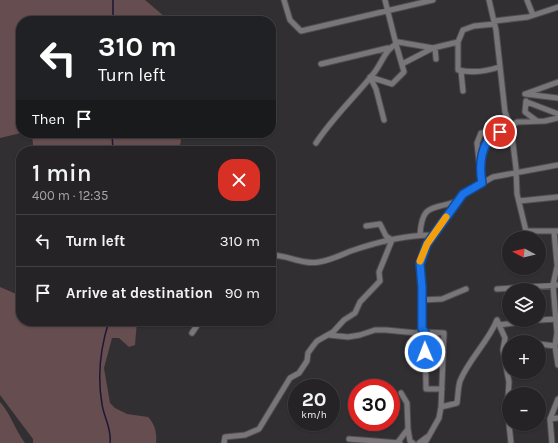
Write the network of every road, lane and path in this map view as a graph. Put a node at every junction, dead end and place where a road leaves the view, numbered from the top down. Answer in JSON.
{"nodes":[{"id":1,"x":284,"y":0,"type":"edge"},
{"id":2,"x":385,"y":0,"type":"edge"},
{"id":3,"x":433,"y":0,"type":"edge"},
{"id":4,"x":489,"y":0,"type":"edge"},
{"id":5,"x":527,"y":0,"type":"edge"},
{"id":6,"x":558,"y":7,"type":"edge"},
{"id":7,"x":388,"y":11,"type":"junction"},
{"id":8,"x":533,"y":15,"type":"junction"},
{"id":9,"x":494,"y":22,"type":"junction"},
{"id":10,"x":458,"y":42,"type":"junction"},
{"id":11,"x":396,"y":44,"type":"junction"},
{"id":12,"x":388,"y":48,"type":"junction"},
{"id":13,"x":434,"y":48,"type":"junction"},
{"id":14,"x":436,"y":58,"type":"dead end"},
{"id":15,"x":321,"y":64,"type":"dead end"},
{"id":16,"x":402,"y":64,"type":"junction"},
{"id":17,"x":499,"y":67,"type":"junction"},
{"id":18,"x":461,"y":71,"type":"junction"},
{"id":19,"x":370,"y":77,"type":"junction"},
{"id":20,"x":558,"y":82,"type":"edge"},
{"id":21,"x":463,"y":92,"type":"dead end"},
{"id":22,"x":525,"y":94,"type":"junction"},
{"id":23,"x":558,"y":98,"type":"edge"},
{"id":24,"x":527,"y":102,"type":"junction"},
{"id":25,"x":558,"y":114,"type":"edge"},
{"id":26,"x":558,"y":118,"type":"edge"},
{"id":27,"x":384,"y":120,"type":"dead end"},
{"id":28,"x":537,"y":121,"type":"junction"},
{"id":29,"x":511,"y":128,"type":"junction"},
{"id":30,"x":500,"y":132,"type":"junction"},
{"id":31,"x":316,"y":143,"type":"dead end"},
{"id":32,"x":558,"y":164,"type":"edge"},
{"id":33,"x":480,"y":169,"type":"junction"},
{"id":34,"x":516,"y":173,"type":"junction"},
{"id":35,"x":482,"y":183,"type":"junction"},
{"id":36,"x":558,"y":197,"type":"edge"},
{"id":37,"x":458,"y":201,"type":"junction"},
{"id":38,"x":519,"y":201,"type":"junction"},
{"id":39,"x":366,"y":226,"type":"dead end"},
{"id":40,"x":556,"y":231,"type":"edge"},
{"id":41,"x":420,"y":235,"type":"junction"},
{"id":42,"x":433,"y":235,"type":"junction"},
{"id":43,"x":392,"y":240,"type":"junction"},
{"id":44,"x":276,"y":255,"type":"edge"},
{"id":45,"x":557,"y":263,"type":"edge"},
{"id":46,"x":555,"y":285,"type":"edge"},
{"id":47,"x":466,"y":289,"type":"dead end"},
{"id":48,"x":497,"y":289,"type":"dead end"},
{"id":49,"x":422,"y":300,"type":"junction"},
{"id":50,"x":556,"y":319,"type":"edge"},
{"id":51,"x":546,"y":320,"type":"edge"},
{"id":52,"x":500,"y":325,"type":"joint"},
{"id":53,"x":197,"y":326,"type":"edge"},
{"id":54,"x":423,"y":331,"type":"junction"},
{"id":55,"x":192,"y":333,"type":"dead end"},
{"id":56,"x":557,"y":334,"type":"edge"},
{"id":57,"x":328,"y":335,"type":"junction"},
{"id":58,"x":546,"y":345,"type":"edge"},
{"id":59,"x":555,"y":346,"type":"junction"},
{"id":60,"x":558,"y":365,"type":"edge"},
{"id":61,"x":509,"y":387,"type":"edge"},
{"id":62,"x":442,"y":389,"type":"junction"},
{"id":63,"x":401,"y":393,"type":"dead end"},
{"id":64,"x":558,"y":399,"type":"edge"},
{"id":65,"x":441,"y":407,"type":"junction"},
{"id":66,"x":558,"y":418,"type":"edge"},
{"id":67,"x":550,"y":419,"type":"junction"},
{"id":68,"x":408,"y":429,"type":"junction"},
{"id":69,"x":510,"y":431,"type":"edge"},
{"id":70,"x":428,"y":437,"type":"junction"},
{"id":71,"x":349,"y":440,"type":"dead end"},
{"id":72,"x":224,"y":443,"type":"edge"},
{"id":73,"x":399,"y":443,"type":"edge"},
{"id":74,"x":412,"y":443,"type":"edge"},
{"id":75,"x":418,"y":443,"type":"edge"},
{"id":76,"x":425,"y":443,"type":"edge"},
{"id":77,"x":511,"y":443,"type":"edge"},
{"id":78,"x":552,"y":443,"type":"edge"}],
"edges":[{"from":1,"to":7,"type":"street"},
{"from":2,"to":7,"type":"street"},
{"from":3,"to":7,"type":"street"},
{"from":4,"to":9,"type":"street"},
{"from":5,"to":8,"type":"street"},
{"from":6,"to":8,"type":"street"},
{"from":7,"to":11,"type":"street"},
{"from":8,"to":9,"type":"street"},
{"from":9,"to":10,"type":"street"},
{"from":9,"to":17,"type":"street"},
{"from":10,"to":13,"type":"street"},
{"from":10,"to":18,"type":"street"},
{"from":11,"to":12,"type":"street"},
{"from":11,"to":13,"type":"street"},
{"from":11,"to":16,"type":"street"},
{"from":12,"to":15,"type":"street"},
{"from":12,"to":19,"type":"street"},
{"from":13,"to":14,"type":"street"},
{"from":13,"to":16,"type":"street"},
{"from":16,"to":19,"type":"street"},
{"from":17,"to":18,"type":"street"},
{"from":17,"to":29,"type":"street"},
{"from":18,"to":21,"type":"street"},
{"from":19,"to":27,"type":"street"},
{"from":19,"to":31,"type":"street"},
{"from":20,"to":22,"type":"street"},
{"from":22,"to":23,"type":"street"},
{"from":22,"to":24,"type":"street"},
{"from":24,"to":25,"type":"street"},
{"from":24,"to":28,"type":"street"},
{"from":26,"to":28,"type":"street"},
{"from":28,"to":29,"type":"street"},
{"from":29,"to":30,"type":"street"},
{"from":29,"to":34,"type":"street"},
{"from":30,"to":33,"type":"street"},
{"from":30,"to":33,"type":"street"},
{"from":32,"to":34,"type":"street"},
{"from":33,"to":35,"type":"street"},
{"from":34,"to":35,"type":"street"},
{"from":34,"to":38,"type":"street"},
{"from":35,"to":37,"type":"street"},
{"from":36,"to":38,"type":"street"},
{"from":37,"to":41,"type":"street"},
{"from":37,"to":42,"type":"street"},
{"from":38,"to":40,"type":"street"},
{"from":39,"to":43,"type":"street"},
{"from":40,"to":45,"type":"street"},
{"from":41,"to":42,"type":"street"},
{"from":41,"to":43,"type":"street"},
{"from":42,"to":49,"type":"street"},
{"from":43,"to":44,"type":"street"},
{"from":43,"to":57,"type":"street"},
{"from":45,"to":46,"type":"street"},
{"from":46,"to":48,"type":"street"},
{"from":46,"to":50,"type":"street"},
{"from":47,"to":49,"type":"street"},
{"from":49,"to":54,"type":"street"},
{"from":50,"to":51,"type":"street"},
{"from":50,"to":56,"type":"street"},
{"from":52,"to":61,"type":"street"},
{"from":52,"to":65,"type":"street"},
{"from":53,"to":55,"type":"street"},
{"from":54,"to":57,"type":"street"},
{"from":54,"to":62,"type":"street"},
{"from":54,"to":62,"type":"street"},
{"from":56,"to":59,"type":"street"},
{"from":57,"to":72,"type":"street"},
{"from":58,"to":59,"type":"street"},
{"from":59,"to":60,"type":"street"},
{"from":62,"to":65,"type":"street"},
{"from":63,"to":68,"type":"street"},
{"from":64,"to":67,"type":"street"},
{"from":65,"to":70,"type":"street"},
{"from":66,"to":67,"type":"street"},
{"from":67,"to":78,"type":"street"},
{"from":68,"to":73,"type":"street"},
{"from":68,"to":74,"type":"street"},
{"from":69,"to":77,"type":"street"},
{"from":70,"to":75,"type":"street"},
{"from":70,"to":76,"type":"street"},
{"from":71,"to":73,"type":"street"}]}
